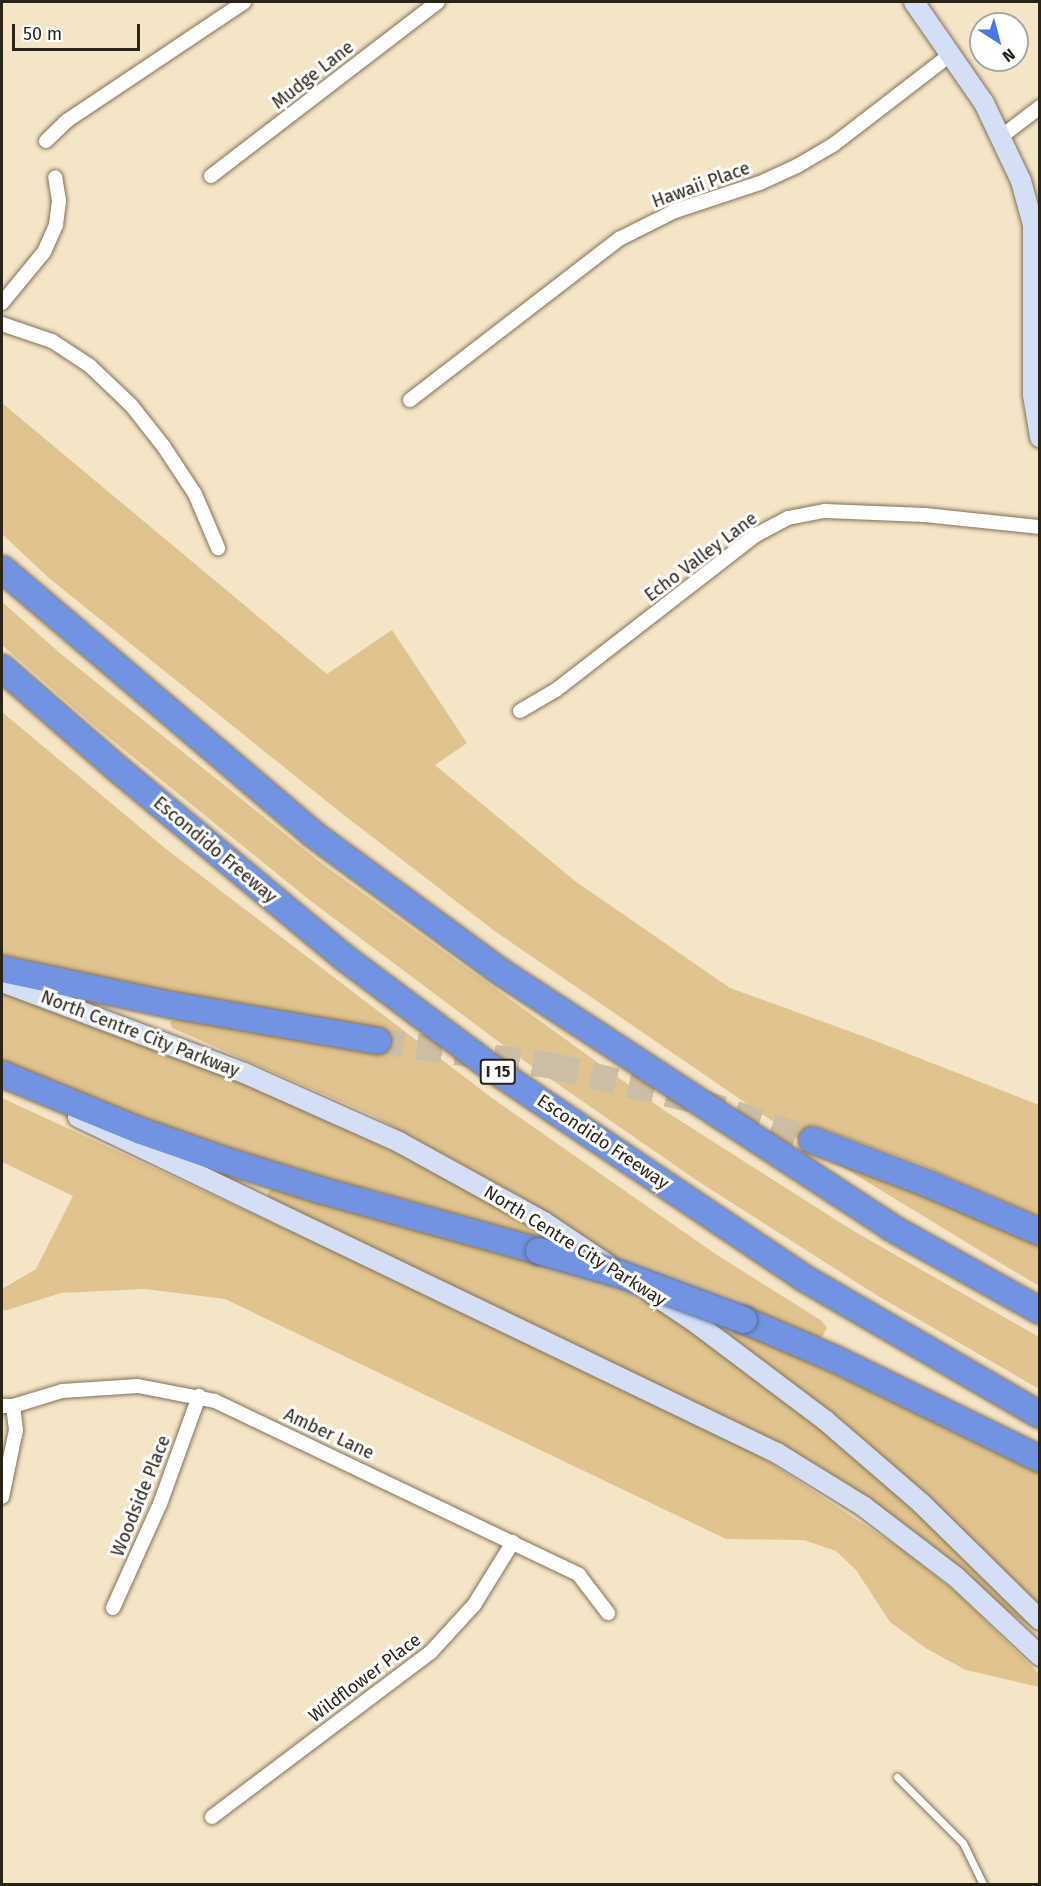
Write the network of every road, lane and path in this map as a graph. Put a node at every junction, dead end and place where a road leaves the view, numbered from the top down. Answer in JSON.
{"nodes":[{"id":1,"x":244,"y":2,"type":"edge"},
{"id":2,"x":438,"y":2,"type":"edge"},
{"id":3,"x":914,"y":2,"type":"edge"},
{"id":4,"x":951,"y":54,"type":"junction"},
{"id":5,"x":1040,"y":107,"type":"edge"},
{"id":6,"x":1002,"y":136,"type":"junction"},
{"id":7,"x":46,"y":141,"type":"dead end"},
{"id":8,"x":211,"y":176,"type":"dead end"},
{"id":9,"x":55,"y":177,"type":"dead end"},
{"id":10,"x":2,"y":303,"type":"edge"},
{"id":11,"x":2,"y":324,"type":"edge"},
{"id":12,"x":410,"y":400,"type":"dead end"},
{"id":13,"x":1040,"y":437,"type":"edge"},
{"id":14,"x":1040,"y":527,"type":"edge"},
{"id":15,"x":218,"y":548,"type":"dead end"},
{"id":16,"x":2,"y":569,"type":"edge"},
{"id":17,"x":2,"y":668,"type":"edge"},
{"id":18,"x":520,"y":711,"type":"dead end"},
{"id":19,"x":2,"y":969,"type":"edge"},
{"id":20,"x":2,"y":982,"type":"edge"},
{"id":21,"x":378,"y":1041,"type":"tunnel mouth"},
{"id":22,"x":2,"y":1076,"type":"edge"},
{"id":23,"x":812,"y":1140,"type":"tunnel mouth"},
{"id":24,"x":1040,"y":1232,"type":"edge"},
{"id":25,"x":1040,"y":1311,"type":"edge"},
{"id":26,"x":199,"y":1396,"type":"junction"},
{"id":27,"x":7,"y":1406,"type":"edge"},
{"id":28,"x":1040,"y":1414,"type":"edge"},
{"id":29,"x":1040,"y":1459,"type":"edge"},
{"id":30,"x":2,"y":1497,"type":"edge"},
{"id":31,"x":513,"y":1542,"type":"junction"},
{"id":32,"x":113,"y":1608,"type":"dead end"},
{"id":33,"x":608,"y":1613,"type":"dead end"},
{"id":34,"x":1040,"y":1620,"type":"edge"},
{"id":35,"x":1040,"y":1656,"type":"edge"},
{"id":36,"x":897,"y":1777,"type":"dead end"},
{"id":37,"x":212,"y":1817,"type":"dead end"},
{"id":38,"x":983,"y":1884,"type":"edge"}],
"edges":[{"from":1,"to":7,"type":"street"},
{"from":2,"to":8,"type":"street","name":"Mudge Lane"},
{"from":3,"to":4,"type":"main road"},
{"from":4,"to":6,"type":"main road"},
{"from":4,"to":12,"type":"street","name":"Hawaii Place"},
{"from":5,"to":6,"type":"street"},
{"from":6,"to":13,"type":"main road"},
{"from":9,"to":10,"type":"street"},
{"from":11,"to":15,"type":"street"},
{"from":14,"to":18,"type":"street","name":"Echo Valley Lane"},
{"from":16,"to":25,"type":"highway"},
{"from":17,"to":28,"type":"highway","name":"Escondido Freeway","number":"I 15"},
{"from":19,"to":21,"type":"highway"},
{"from":20,"to":34,"type":"main road","name":"North Centre City Parkway"},
{"from":22,"to":29,"type":"highway","bridge":true},
{"from":22,"to":35,"type":"main road"},
{"from":23,"to":24,"type":"highway"},
{"from":26,"to":27,"type":"street","name":"Amber Lane"},
{"from":26,"to":31,"type":"street","name":"Amber Lane"},
{"from":26,"to":32,"type":"street","name":"Woodside Place"},
{"from":27,"to":30,"type":"street"},
{"from":31,"to":33,"type":"street","name":"Amber Lane"},
{"from":31,"to":37,"type":"street","name":"Wildflower Place"},
{"from":36,"to":38,"type":"lane"}]}
